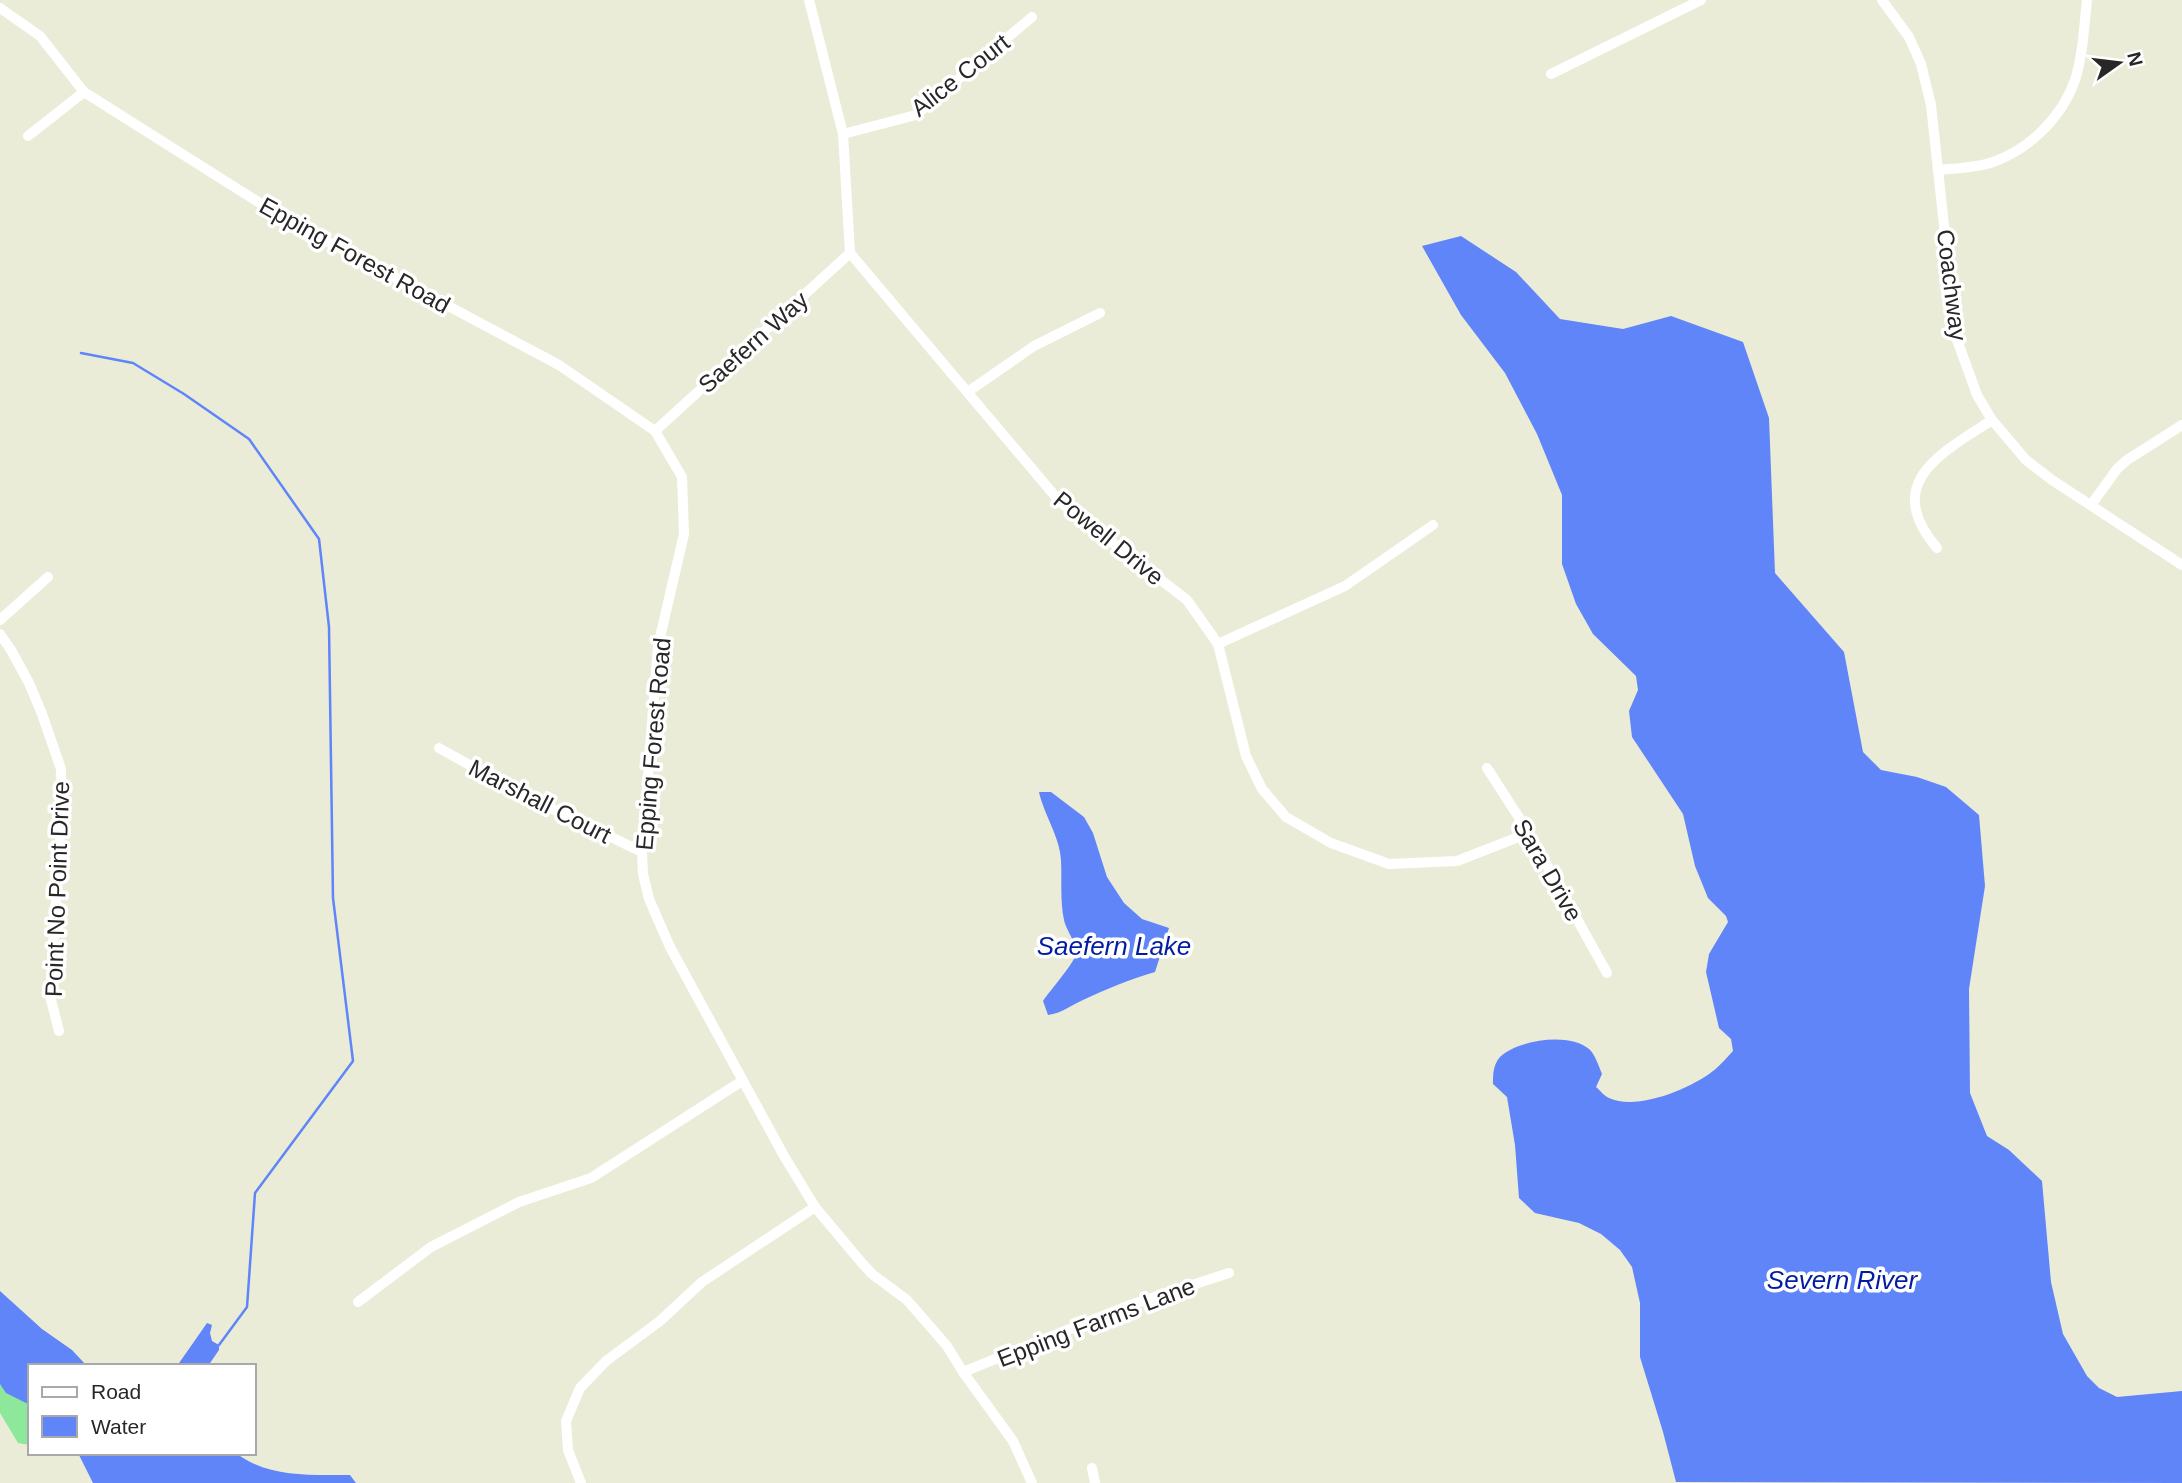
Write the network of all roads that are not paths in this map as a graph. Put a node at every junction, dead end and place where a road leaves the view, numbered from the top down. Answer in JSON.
{"nodes":[{"id":1,"x":809,"y":0,"type":"edge"},
{"id":2,"x":1701,"y":0,"type":"edge"},
{"id":3,"x":1882,"y":0,"type":"edge"},
{"id":4,"x":2087,"y":0,"type":"edge"},
{"id":5,"x":0,"y":8,"type":"edge"},
{"id":6,"x":1032,"y":17,"type":"dead end"},
{"id":7,"x":1551,"y":74,"type":"dead end"},
{"id":8,"x":84,"y":92,"type":"junction"},
{"id":9,"x":843,"y":134,"type":"junction"},
{"id":10,"x":28,"y":136,"type":"dead end"},
{"id":11,"x":1939,"y":170,"type":"junction"},
{"id":12,"x":850,"y":253,"type":"junction"},
{"id":13,"x":1100,"y":313,"type":"dead end"},
{"id":14,"x":969,"y":391,"type":"junction"},
{"id":15,"x":1992,"y":420,"type":"junction"},
{"id":16,"x":2182,"y":425,"type":"edge"},
{"id":17,"x":655,"y":431,"type":"junction"},
{"id":18,"x":2091,"y":505,"type":"junction"},
{"id":19,"x":1433,"y":524,"type":"dead end"},
{"id":20,"x":1937,"y":548,"type":"dead end"},
{"id":21,"x":2182,"y":565,"type":"edge"},
{"id":22,"x":48,"y":577,"type":"dead end"},
{"id":23,"x":0,"y":620,"type":"edge"},
{"id":24,"x":0,"y":634,"type":"edge"},
{"id":25,"x":1218,"y":644,"type":"junction"},
{"id":26,"x":439,"y":748,"type":"dead end"},
{"id":27,"x":1487,"y":768,"type":"dead end"},
{"id":28,"x":1529,"y":833,"type":"junction"},
{"id":29,"x":642,"y":852,"type":"junction"},
{"id":30,"x":1607,"y":973,"type":"dead end"},
{"id":31,"x":59,"y":1031,"type":"dead end"},
{"id":32,"x":742,"y":1081,"type":"junction"},
{"id":33,"x":815,"y":1207,"type":"junction"},
{"id":34,"x":1229,"y":1273,"type":"dead end"},
{"id":35,"x":358,"y":1302,"type":"dead end"},
{"id":36,"x":963,"y":1372,"type":"junction"},
{"id":37,"x":1092,"y":1468,"type":"dead end"},
{"id":38,"x":581,"y":1483,"type":"edge"},
{"id":39,"x":1032,"y":1483,"type":"edge"},
{"id":40,"x":1095,"y":1483,"type":"edge"}],
"edges":[{"from":1,"to":9,"type":"street"},
{"from":2,"to":7,"type":"street"},
{"from":3,"to":11,"type":"street","name":"Coachway"},
{"from":4,"to":11,"type":"street"},
{"from":5,"to":8,"type":"street","name":"Epping Forest Road"},
{"from":6,"to":9,"type":"street","name":"Alice Court"},
{"from":8,"to":10,"type":"street"},
{"from":8,"to":17,"type":"street","name":"Epping Forest Road"},
{"from":9,"to":12,"type":"street"},
{"from":11,"to":15,"type":"street","name":"Coachway"},
{"from":12,"to":14,"type":"street","name":"Powell Drive"},
{"from":12,"to":17,"type":"street","name":"Saefern Way"},
{"from":13,"to":14,"type":"street"},
{"from":14,"to":25,"type":"street","name":"Powell Drive"},
{"from":15,"to":18,"type":"street","name":"Coachway"},
{"from":15,"to":20,"type":"street"},
{"from":16,"to":18,"type":"street"},
{"from":17,"to":29,"type":"street","name":"Epping Forest Road"},
{"from":18,"to":21,"type":"street","name":"Coachway"},
{"from":19,"to":25,"type":"street"},
{"from":22,"to":23,"type":"street"},
{"from":24,"to":31,"type":"street","name":"Point No Point Drive"},
{"from":25,"to":28,"type":"street","name":"Powell Drive"},
{"from":26,"to":29,"type":"street","name":"Marshall Court"},
{"from":27,"to":28,"type":"street","name":"Sara Drive"},
{"from":28,"to":30,"type":"street","name":"Sara Drive"},
{"from":29,"to":32,"type":"street","name":"Epping Forest Road"},
{"from":32,"to":33,"type":"street","name":"Epping Forest Road"},
{"from":32,"to":35,"type":"street"},
{"from":33,"to":36,"type":"street","name":"Epping Forest Road"},
{"from":33,"to":38,"type":"street"},
{"from":34,"to":36,"type":"street","name":"Epping Farms Lane"},
{"from":36,"to":39,"type":"street","name":"Epping Forest Road"},
{"from":37,"to":40,"type":"street"}]}
